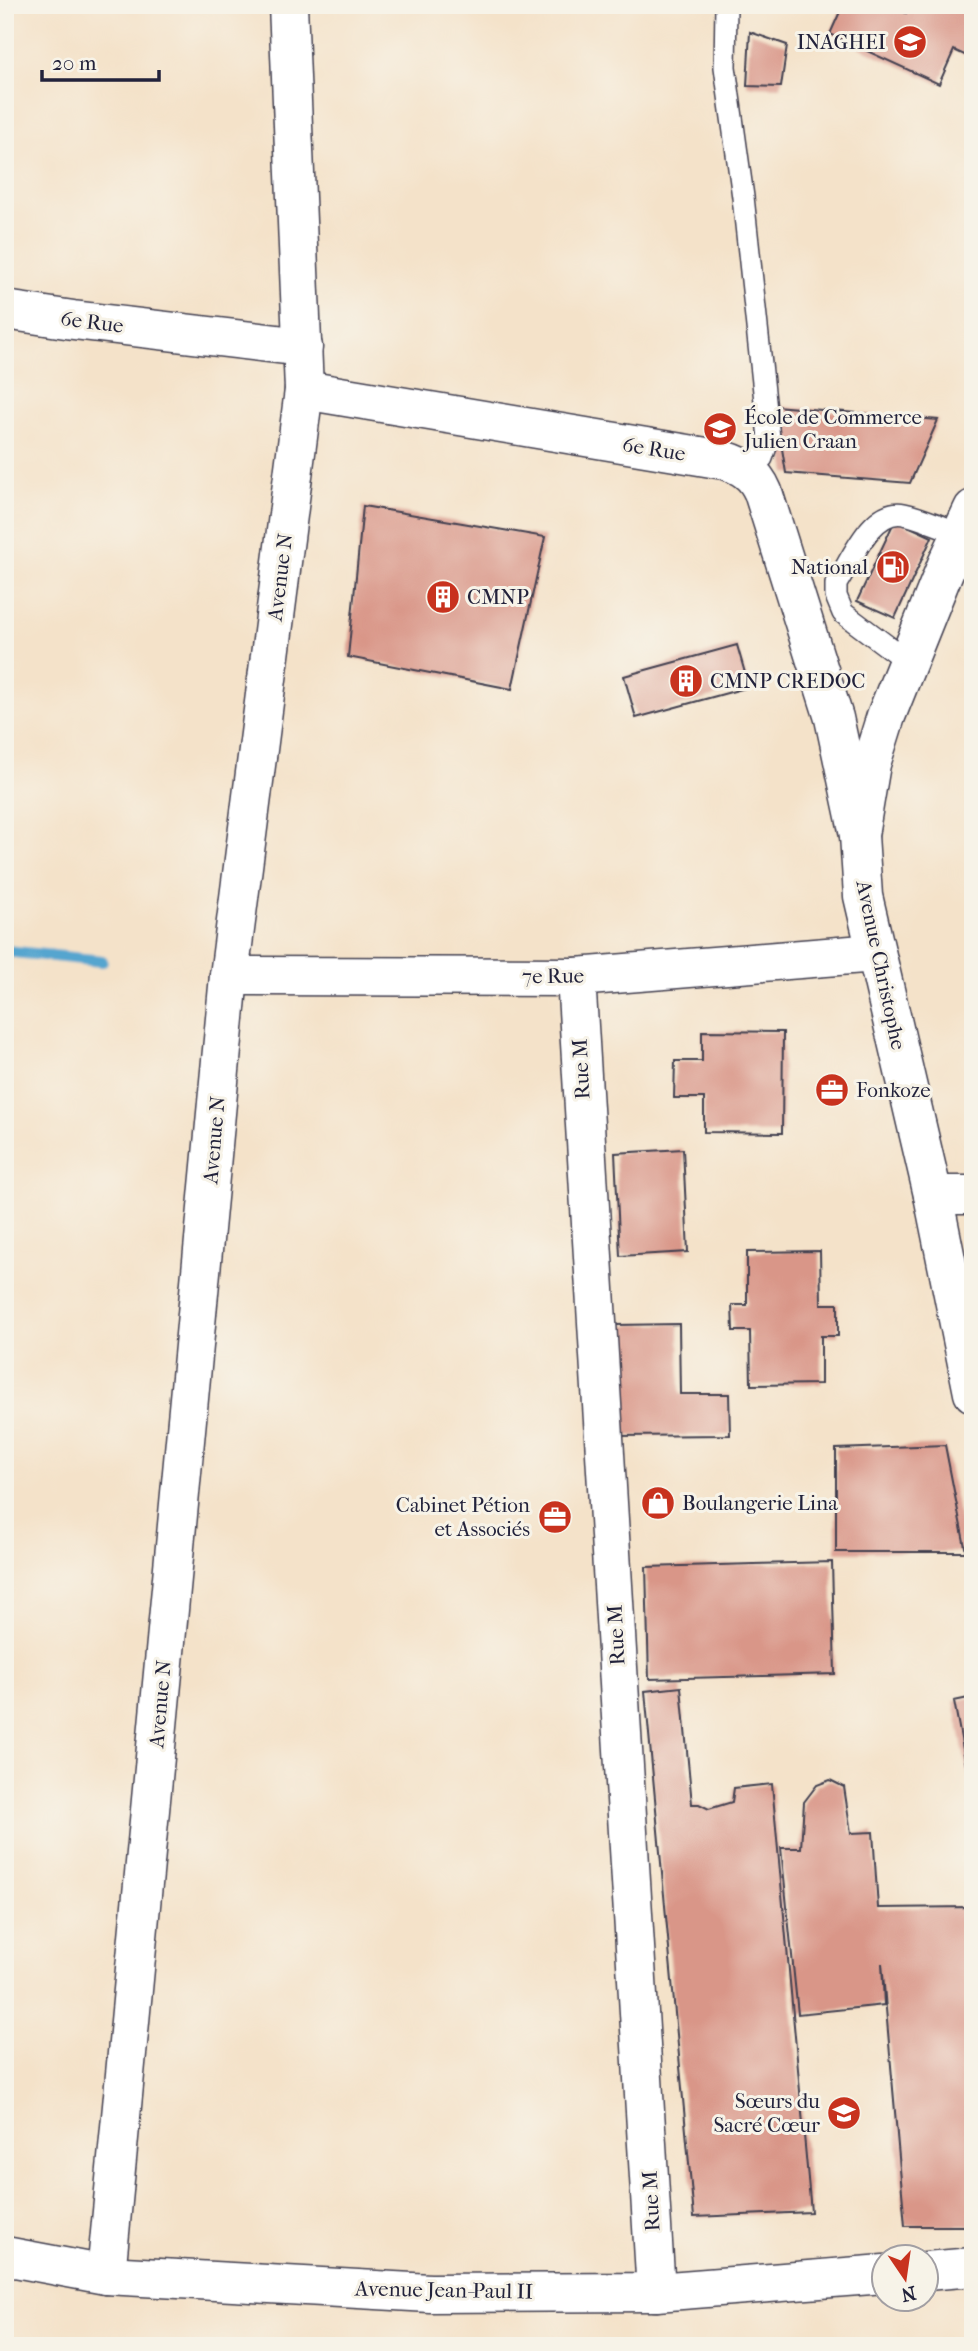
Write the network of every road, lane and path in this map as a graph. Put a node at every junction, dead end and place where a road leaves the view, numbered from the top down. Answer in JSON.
{"nodes":[{"id":1,"x":288,"y":5,"type":"edge"},
{"id":2,"x":726,"y":5,"type":"edge"},
{"id":3,"x":5,"y":310,"type":"edge"},
{"id":4,"x":303,"y":347,"type":"junction"},
{"id":5,"x":304,"y":390,"type":"junction"},
{"id":6,"x":750,"y":471,"type":"junction"},
{"id":7,"x":964,"y":543,"type":"edge"},
{"id":8,"x":907,"y":661,"type":"junction"},
{"id":9,"x":859,"y":835,"type":"junction"},
{"id":10,"x":876,"y":953,"type":"junction"},
{"id":11,"x":229,"y":976,"type":"junction"},
{"id":12,"x":576,"y":977,"type":"junction"},
{"id":13,"x":933,"y":1195,"type":"junction"},
{"id":14,"x":973,"y":1195,"type":"edge"},
{"id":15,"x":973,"y":1393,"type":"edge"},
{"id":16,"x":5,"y":2256,"type":"edge"},
{"id":17,"x":973,"y":2267,"type":"edge"},
{"id":18,"x":940,"y":2270,"type":"edge"},
{"id":19,"x":870,"y":2275,"type":"edge"},
{"id":20,"x":106,"y":2276,"type":"junction"},
{"id":21,"x":656,"y":2292,"type":"junction"}],
"edges":[{"from":1,"to":4,"type":"street","name":"Avenue N"},
{"from":2,"to":6,"type":"lane"},
{"from":3,"to":4,"type":"street","name":"6e Rue"},
{"from":4,"to":5,"type":"street","name":"Avenue N"},
{"from":5,"to":6,"type":"street","name":"6e Rue"},
{"from":5,"to":11,"type":"street","name":"Avenue N"},
{"from":6,"to":9,"type":"street"},
{"from":7,"to":8,"type":"street","name":"Avenue Christophe"},
{"from":7,"to":8,"type":"lane"},
{"from":8,"to":9,"type":"street","name":"Avenue Christophe"},
{"from":9,"to":10,"type":"street","name":"Avenue Christophe"},
{"from":10,"to":12,"type":"street","name":"7e Rue"},
{"from":10,"to":13,"type":"street","name":"Avenue Christophe"},
{"from":11,"to":12,"type":"street","name":"7e Rue"},
{"from":11,"to":20,"type":"street","name":"Avenue N"},
{"from":12,"to":21,"type":"street","name":"Rue M"},
{"from":13,"to":14,"type":"street"},
{"from":13,"to":15,"type":"street","name":"Avenue Christophe"},
{"from":16,"to":20,"type":"street","name":"Avenue Jean-Paul II"},
{"from":17,"to":18,"type":"street"},
{"from":19,"to":21,"type":"street","name":"Avenue Jean-Paul II"},
{"from":20,"to":21,"type":"street","name":"Avenue Jean-Paul II"}]}
